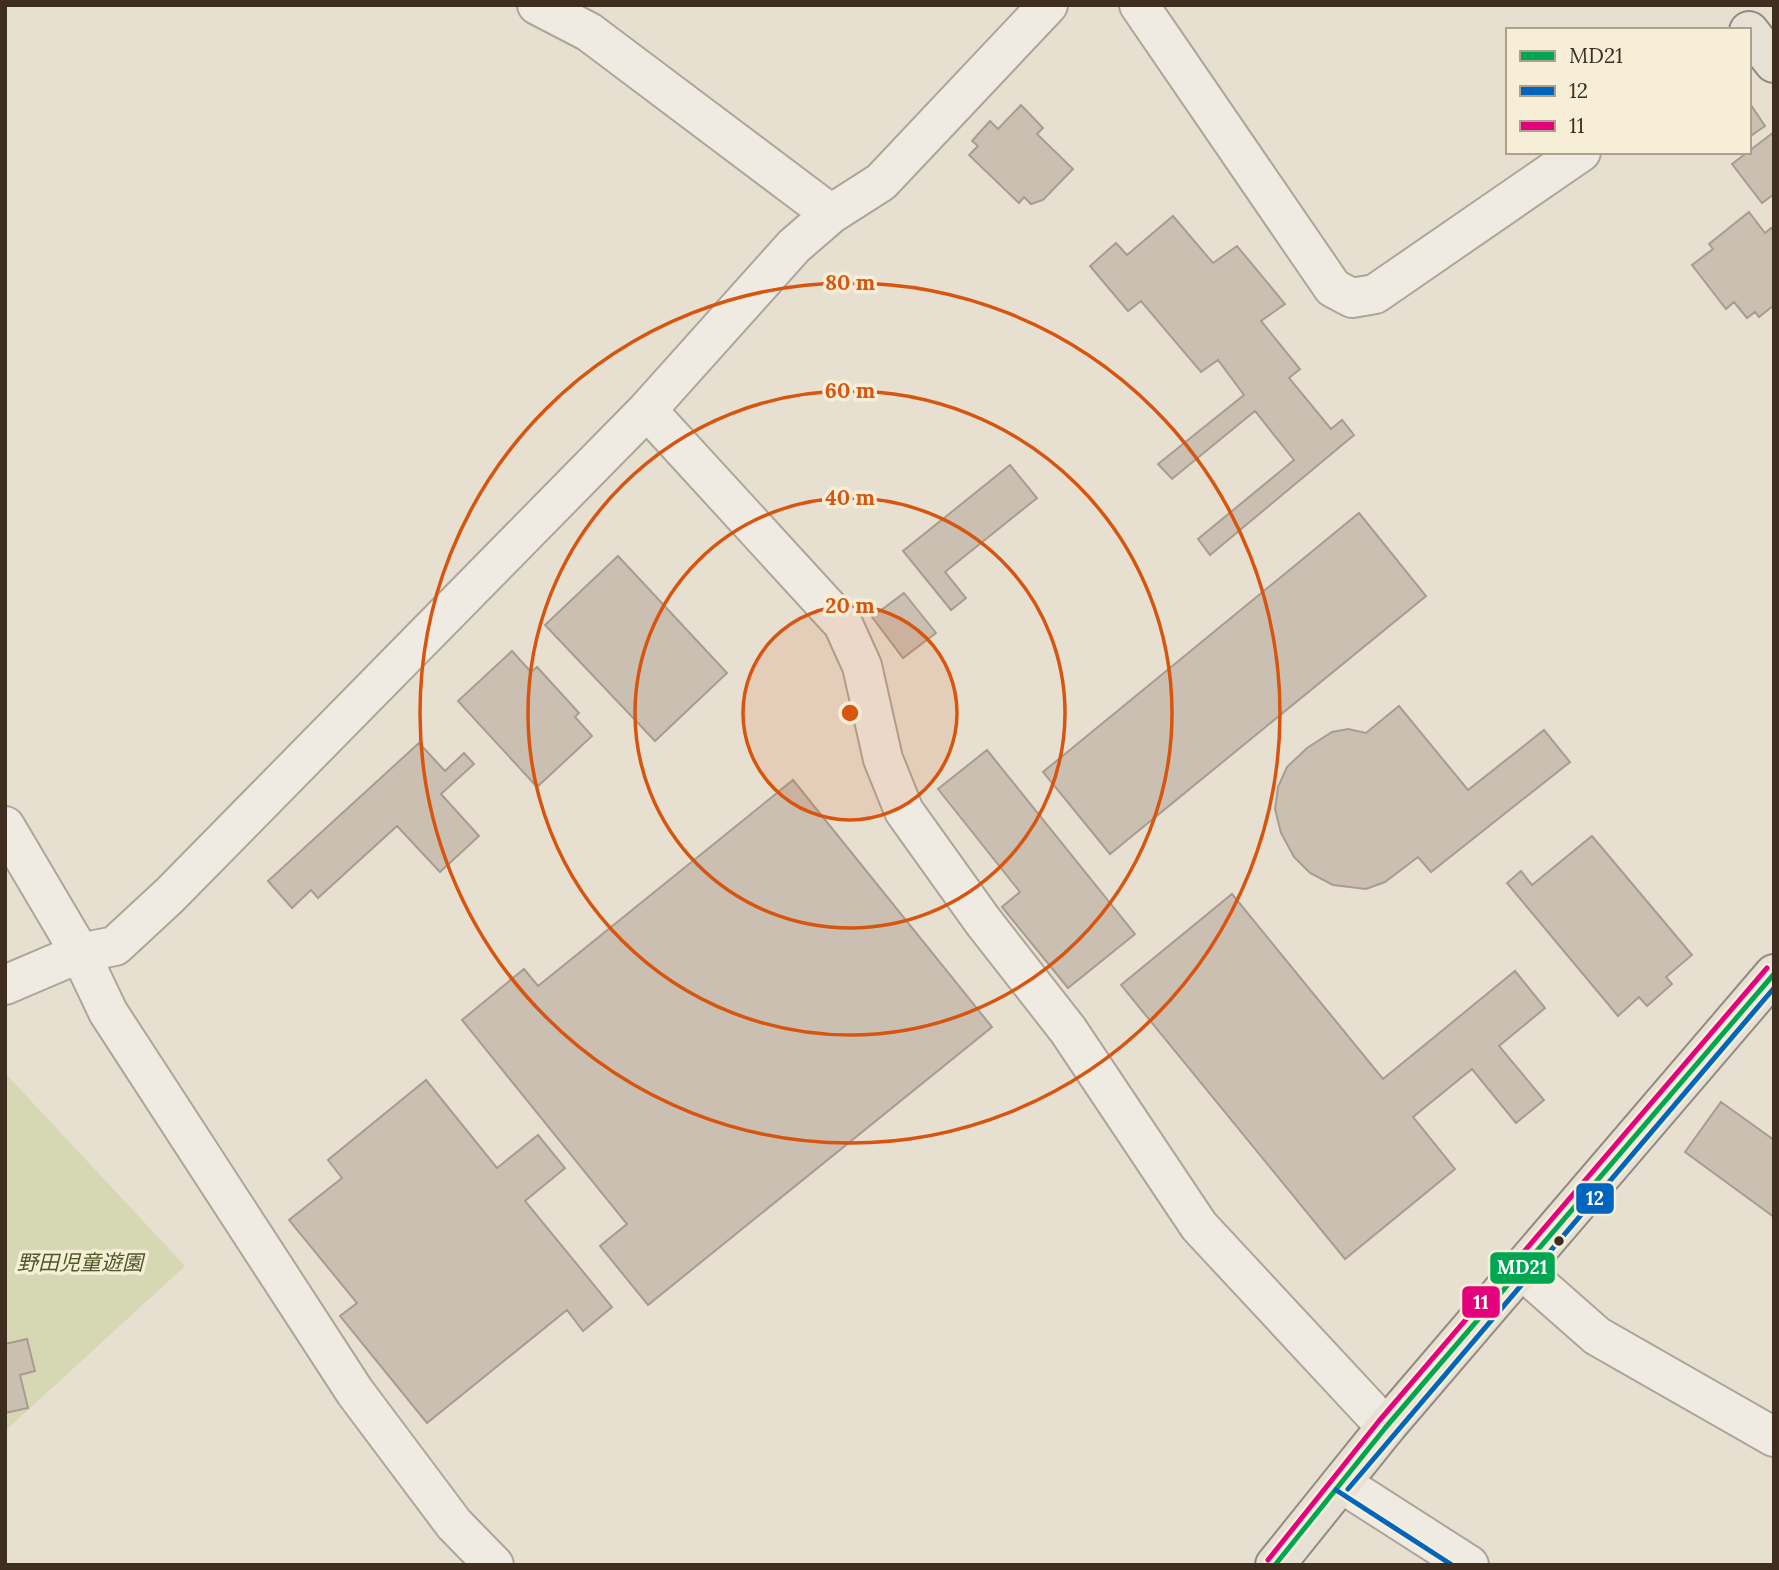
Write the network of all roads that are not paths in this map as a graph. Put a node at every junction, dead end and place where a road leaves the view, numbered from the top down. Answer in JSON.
{"nodes":[{"id":1,"x":537,"y":5,"type":"edge"},
{"id":2,"x":1048,"y":5,"type":"edge"},
{"id":3,"x":1139,"y":5,"type":"edge"},
{"id":4,"x":1578,"y":154,"type":"edge"},
{"id":5,"x":831,"y":214,"type":"junction"},
{"id":6,"x":646,"y":410,"type":"junction"},
{"id":7,"x":5,"y":826,"type":"edge"},
{"id":8,"x":80,"y":953,"type":"junction"},
{"id":9,"x":1774,"y":974,"type":"edge"},
{"id":10,"x":5,"y":985,"type":"edge"},
{"id":11,"x":1521,"y":1269,"type":"junction"},
{"id":12,"x":1386,"y":1427,"type":"junction"},
{"id":13,"x":1774,"y":1437,"type":"edge"},
{"id":14,"x":1342,"y":1483,"type":"junction"},
{"id":15,"x":494,"y":1565,"type":"edge"},
{"id":16,"x":1275,"y":1565,"type":"edge"},
{"id":17,"x":1469,"y":1565,"type":"edge"}],
"edges":[{"from":1,"to":5,"type":"street"},
{"from":2,"to":5,"type":"street"},
{"from":3,"to":4,"type":"street"},
{"from":5,"to":6,"type":"street"},
{"from":6,"to":8,"type":"street"},
{"from":6,"to":12,"type":"street"},
{"from":7,"to":8,"type":"street"},
{"from":8,"to":10,"type":"street"},
{"from":8,"to":15,"type":"street"},
{"from":9,"to":11,"type":"main road"},
{"from":11,"to":12,"type":"main road"},
{"from":11,"to":13,"type":"street"},
{"from":12,"to":14,"type":"main road"},
{"from":14,"to":16,"type":"main road"},
{"from":14,"to":17,"type":"street"}]}
